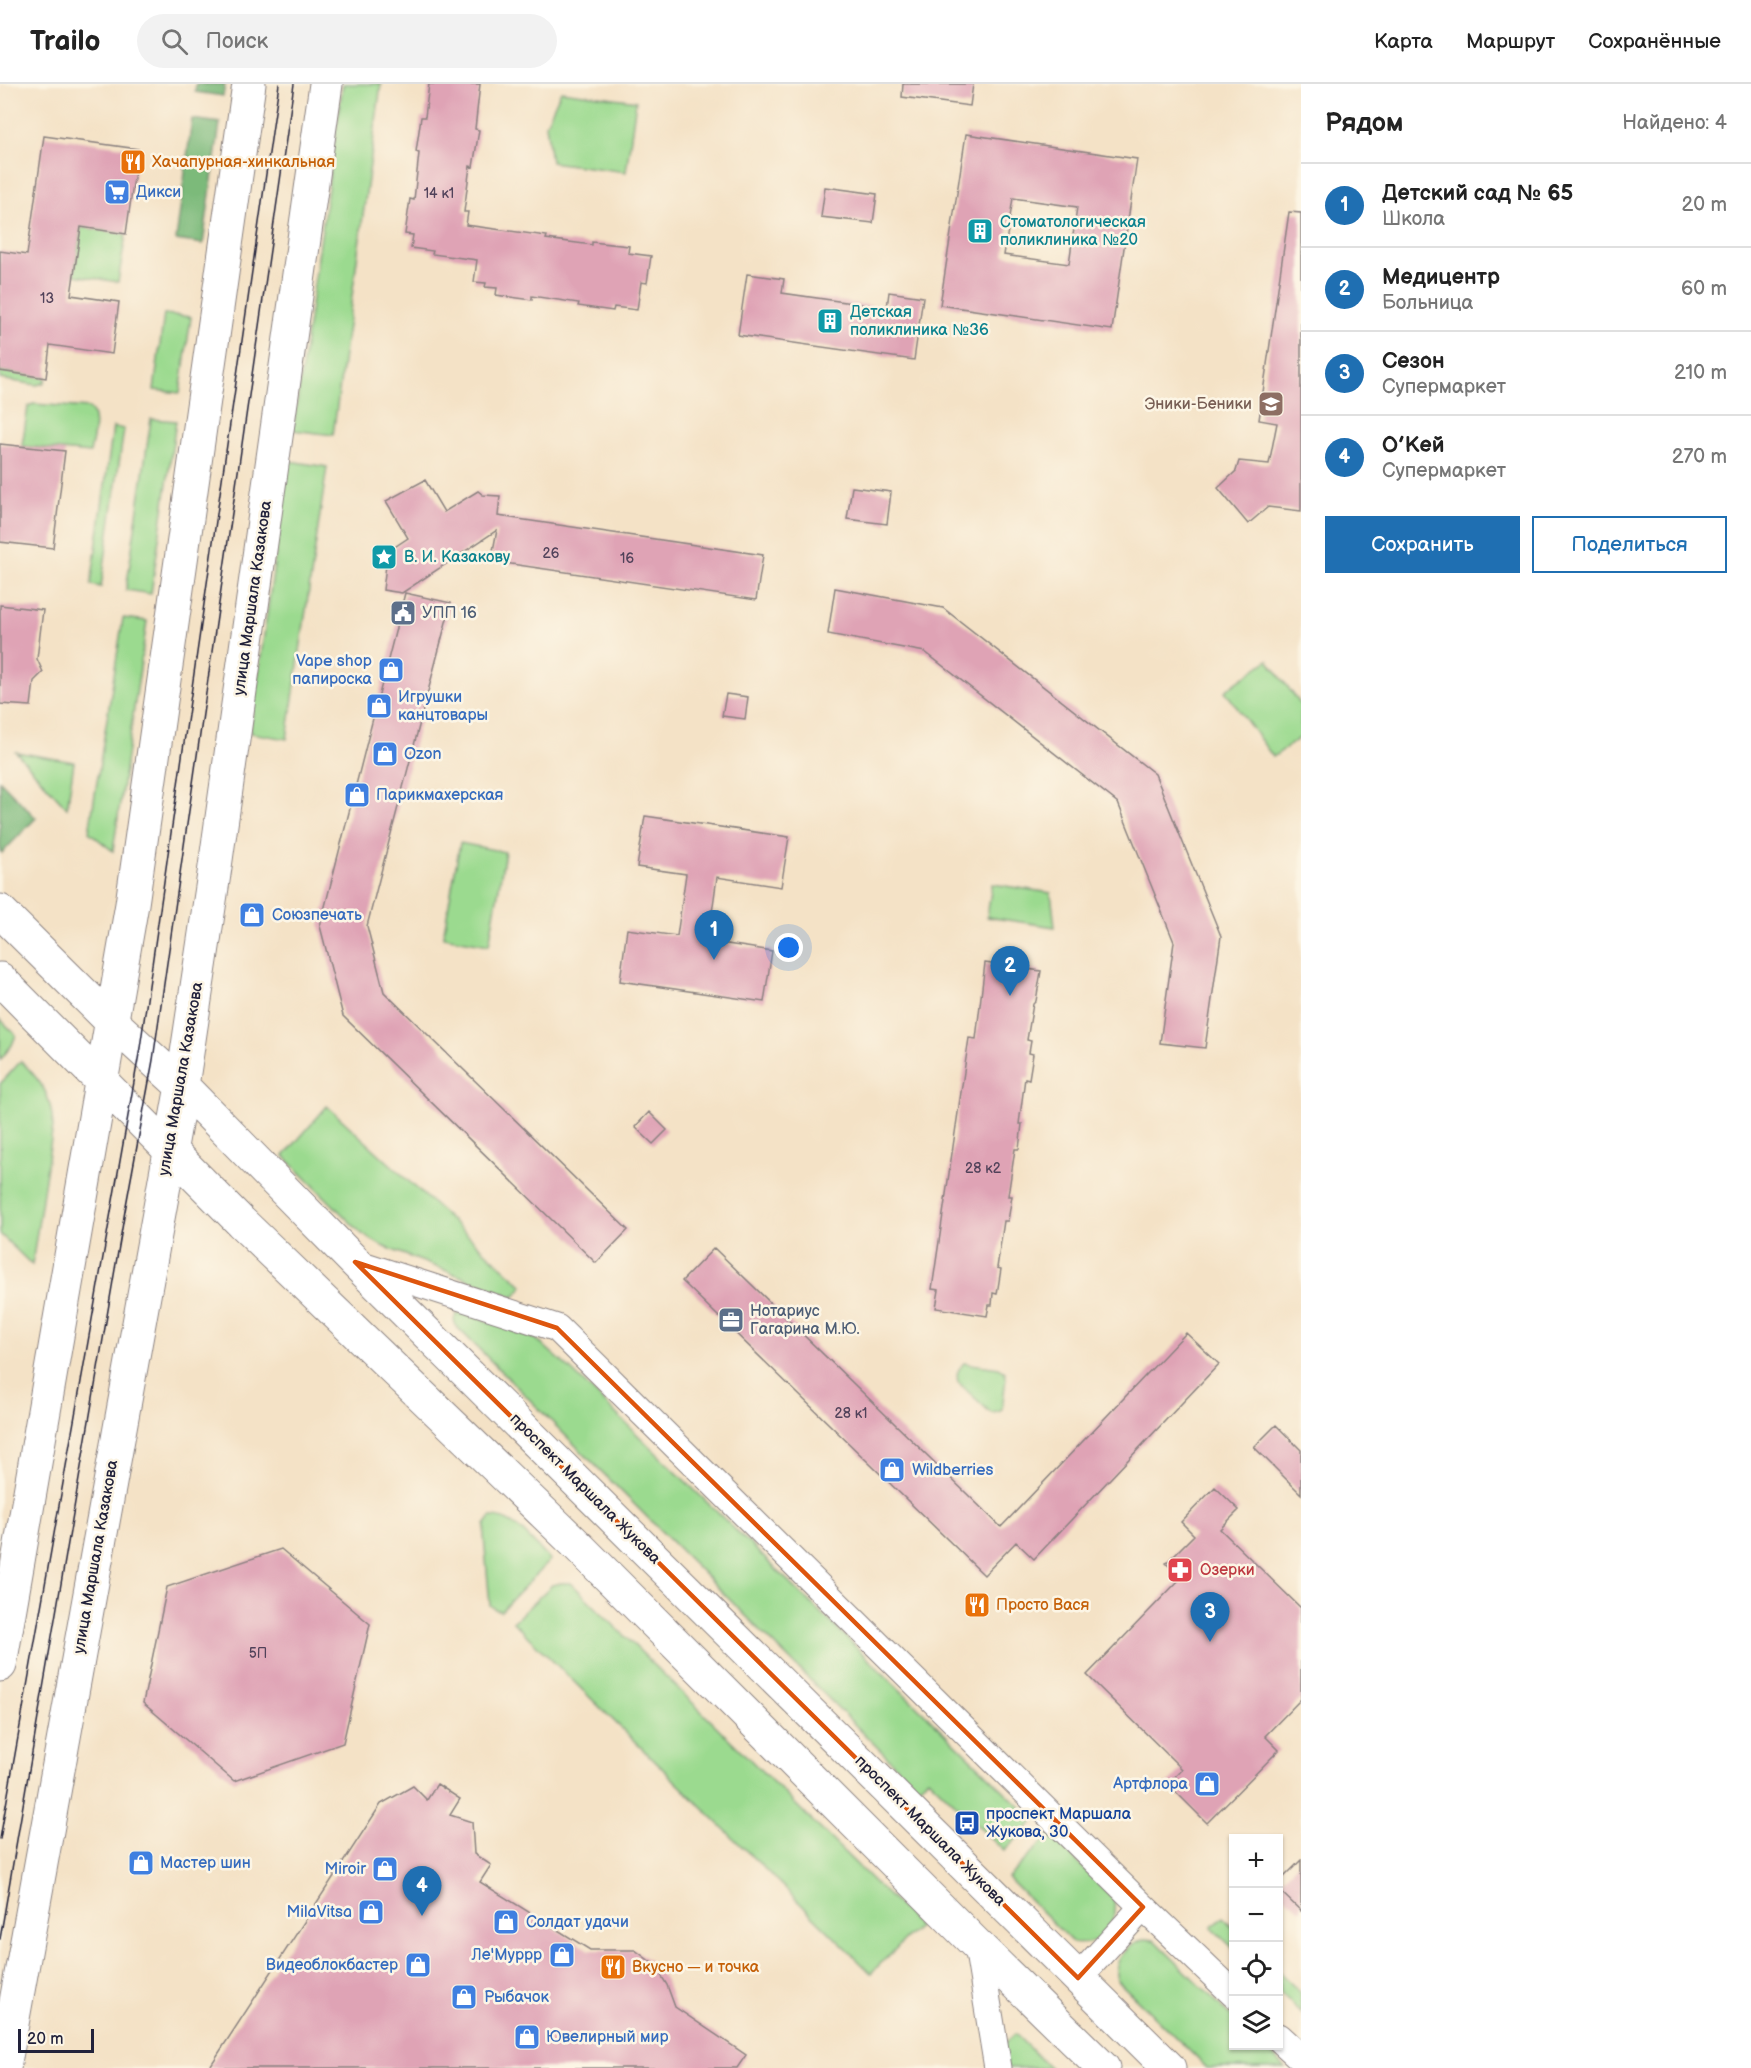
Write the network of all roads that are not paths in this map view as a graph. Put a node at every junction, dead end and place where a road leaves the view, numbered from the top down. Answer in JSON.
{"nodes":[{"id":1,"x":249,"y":84,"type":"edge"},
{"id":2,"x":326,"y":84,"type":"edge"},
{"id":3,"x":0,"y":911,"type":"edge"},
{"id":4,"x":0,"y":979,"type":"edge"},
{"id":5,"x":111,"y":1021,"type":"junction"},
{"id":6,"x":101,"y":1079,"type":"junction"},
{"id":7,"x":182,"y":1086,"type":"junction"},
{"id":8,"x":170,"y":1148,"type":"junction"},
{"id":9,"x":355,"y":1262,"type":"junction"},
{"id":10,"x":0,"y":1665,"type":"edge"},
{"id":11,"x":1143,"y":1907,"type":"junction"},
{"id":12,"x":978,"y":1946,"type":"junction"},
{"id":13,"x":1078,"y":1978,"type":"junction"},
{"id":14,"x":1229,"y":1990,"type":"edge"},
{"id":15,"x":1283,"y":2042,"type":"edge"},
{"id":16,"x":1301,"y":2058,"type":"edge"},
{"id":17,"x":4,"y":2068,"type":"edge"},
{"id":18,"x":998,"y":2068,"type":"edge"},
{"id":19,"x":1104,"y":2068,"type":"edge"},
{"id":20,"x":1169,"y":2068,"type":"edge"}],
"edges":[{"from":1,"to":5,"type":"main road"},
{"from":2,"to":7,"type":"main road","name":"улица Маршала Казакова"},
{"from":3,"to":5,"type":"main road","name":"проспект Маршала Жукова"},
{"from":4,"to":6,"type":"main road"},
{"from":5,"to":6,"type":"main road"},
{"from":5,"to":7,"type":"main road","name":"проспект Маршала Жукова"},
{"from":6,"to":8,"type":"main road"},
{"from":6,"to":10,"type":"main road"},
{"from":7,"to":8,"type":"main road","name":"улица Маршала Казакова"},
{"from":7,"to":9,"type":"main road","name":"проспект Маршала Жукова"},
{"from":8,"to":12,"type":"main road"},
{"from":8,"to":17,"type":"main road","name":"улица Маршала Казакова"},
{"from":9,"to":11,"type":"street"},
{"from":9,"to":13,"type":"main road","name":"проспект Маршала Жукова"},
{"from":11,"to":13,"type":"street"},
{"from":11,"to":14,"type":"street"},
{"from":12,"to":18,"type":"street"},
{"from":12,"to":19,"type":"main road"},
{"from":13,"to":20,"type":"main road","name":"проспект Маршала Жукова"},
{"from":15,"to":16,"type":"street"}]}
